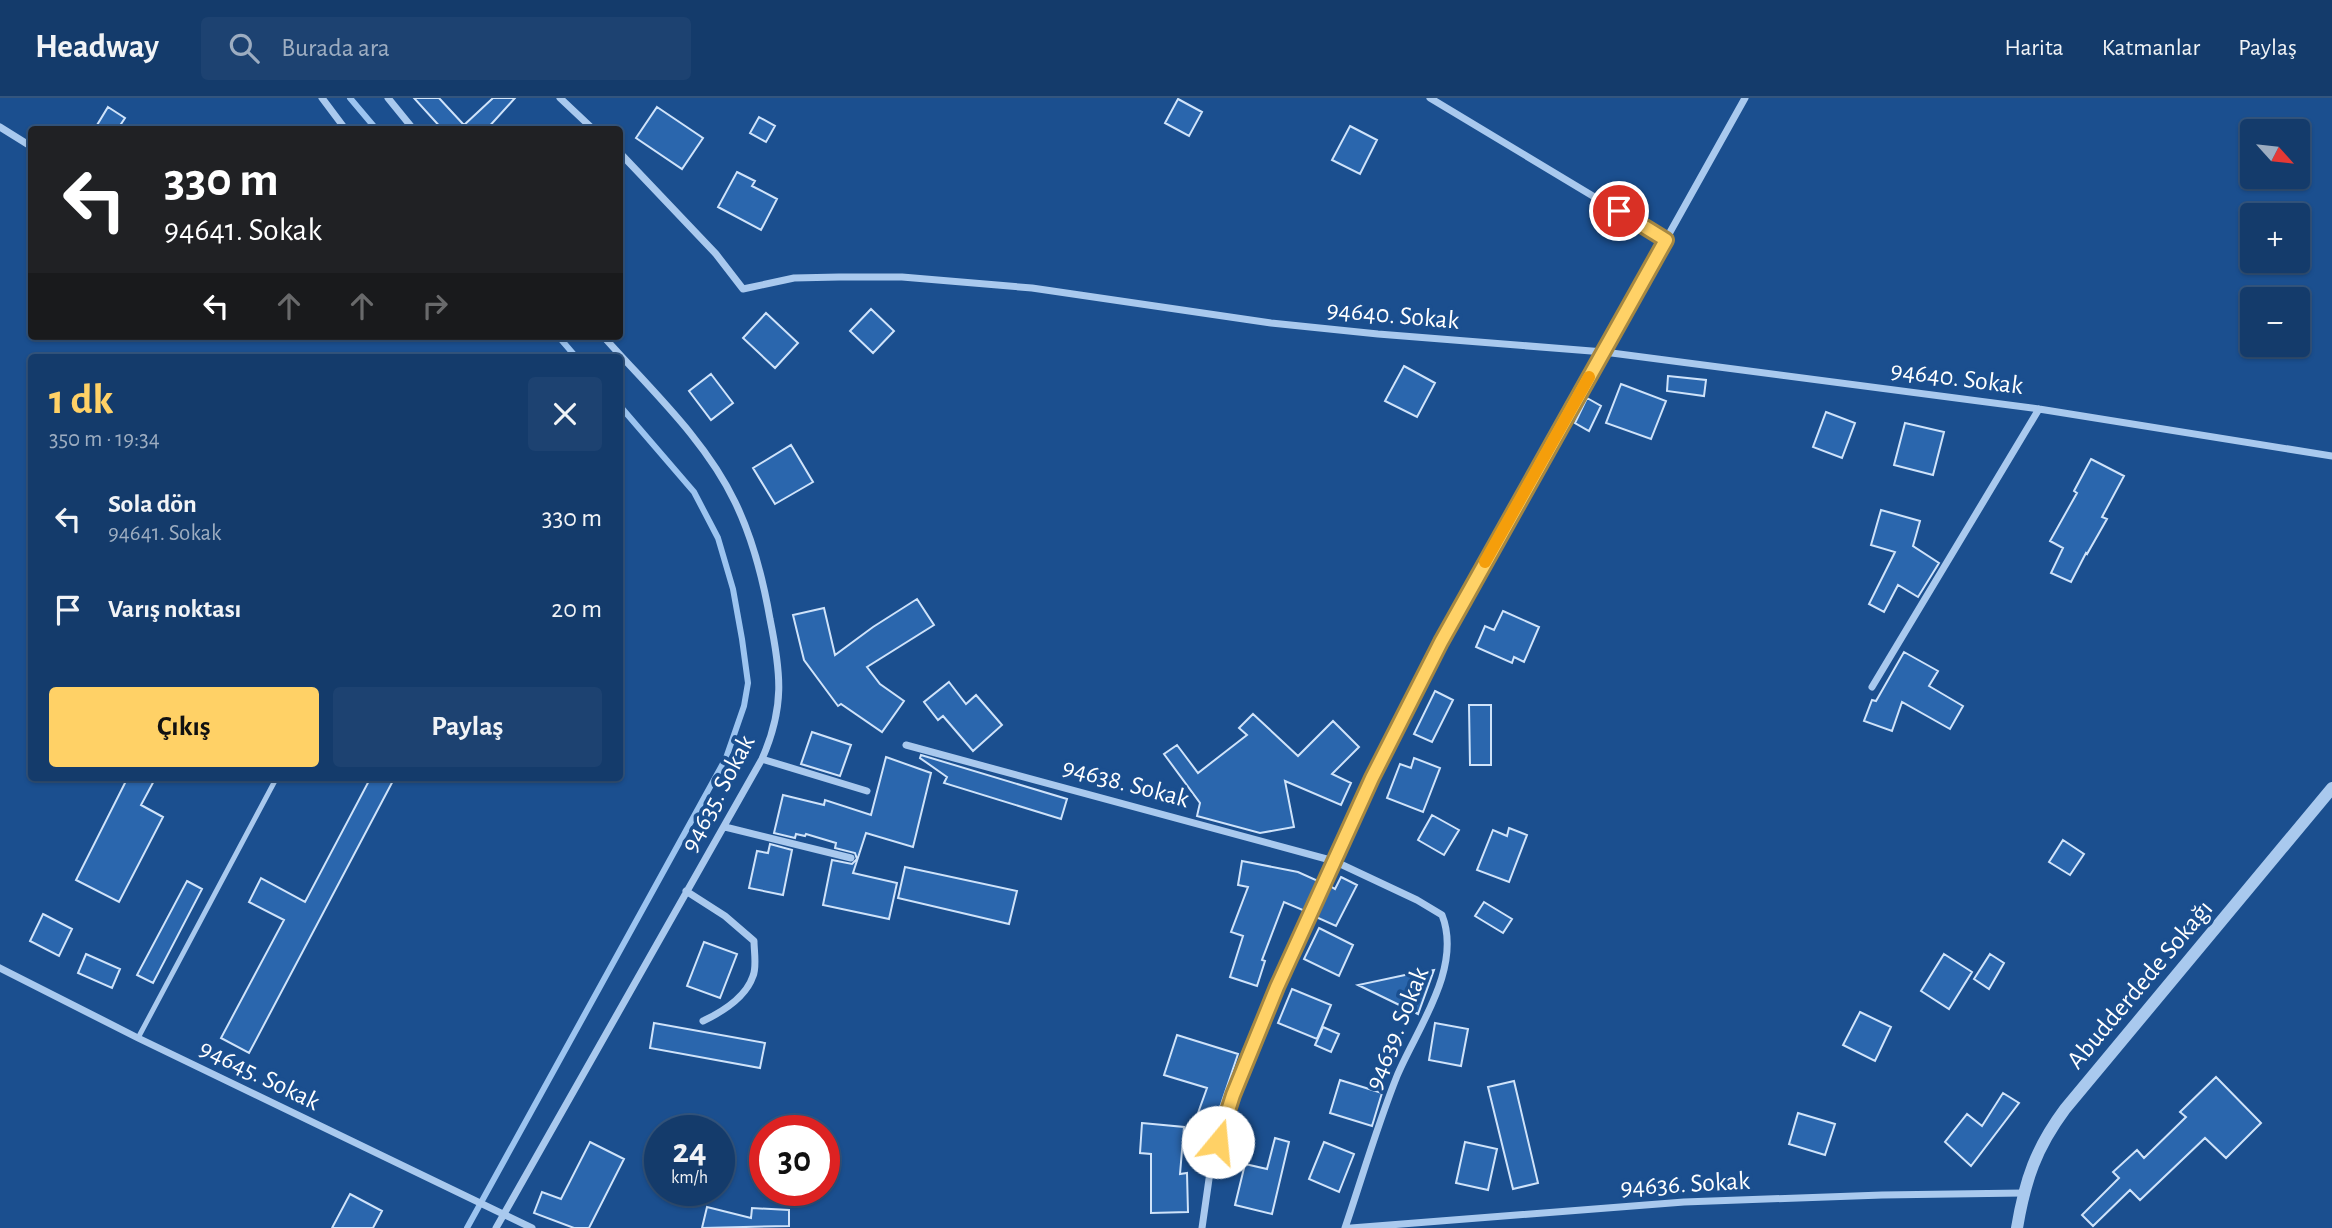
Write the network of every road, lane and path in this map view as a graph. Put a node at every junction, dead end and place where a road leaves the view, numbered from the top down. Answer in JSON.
{"nodes":[{"id":1,"x":321,"y":98,"type":"edge"},
{"id":2,"x":387,"y":98,"type":"edge"},
{"id":3,"x":560,"y":98,"type":"edge"},
{"id":4,"x":1430,"y":98,"type":"edge"},
{"id":5,"x":1745,"y":98,"type":"edge"},
{"id":6,"x":343,"y":126,"type":"edge"},
{"id":7,"x":411,"y":126,"type":"edge"},
{"id":8,"x":590,"y":126,"type":"edge"},
{"id":9,"x":0,"y":127,"type":"edge"},
{"id":10,"x":28,"y":144,"type":"edge"},
{"id":11,"x":623,"y":156,"type":"edge"},
{"id":12,"x":1666,"y":240,"type":"junction"},
{"id":13,"x":607,"y":340,"type":"edge"},
{"id":14,"x":1604,"y":352,"type":"junction"},
{"id":15,"x":619,"y":354,"type":"edge"},
{"id":16,"x":623,"y":359,"type":"edge"},
{"id":17,"x":2039,"y":409,"type":"junction"},
{"id":18,"x":2332,"y":456,"type":"edge"},
{"id":19,"x":1872,"y":687,"type":"dead end"},
{"id":20,"x":906,"y":745,"type":"dead end"},
{"id":21,"x":762,"y":759,"type":"junction"},
{"id":22,"x":275,"y":781,"type":"edge"},
{"id":23,"x":2332,"y":788,"type":"edge"},
{"id":24,"x":867,"y":791,"type":"dead end"},
{"id":25,"x":725,"y":827,"type":"junction"},
{"id":26,"x":851,"y":858,"type":"dead end"},
{"id":27,"x":1334,"y":861,"type":"junction"},
{"id":28,"x":686,"y":891,"type":"junction"},
{"id":29,"x":0,"y":968,"type":"edge"},
{"id":30,"x":703,"y":1021,"type":"dead end"},
{"id":31,"x":138,"y":1038,"type":"junction"},
{"id":32,"x":2023,"y":1194,"type":"junction"},
{"id":33,"x":504,"y":1216,"type":"junction"},
{"id":34,"x":496,"y":1228,"type":"edge"},
{"id":35,"x":533,"y":1228,"type":"edge"},
{"id":36,"x":1202,"y":1228,"type":"edge"},
{"id":37,"x":1345,"y":1228,"type":"edge"},
{"id":38,"x":1351,"y":1228,"type":"edge"},
{"id":39,"x":2017,"y":1228,"type":"edge"}],
"edges":[{"from":1,"to":6,"type":"street"},
{"from":2,"to":7,"type":"street"},
{"from":3,"to":8,"type":"street"},
{"from":4,"to":12,"type":"street"},
{"from":5,"to":12,"type":"street"},
{"from":9,"to":10,"type":"street"},
{"from":11,"to":14,"type":"street","name":"94640. Sokak"},
{"from":12,"to":14,"type":"street"},
{"from":13,"to":15,"type":"street","name":"94635. Sokak"},
{"from":14,"to":17,"type":"street","name":"94640. Sokak"},
{"from":14,"to":27,"type":"street"},
{"from":16,"to":21,"type":"street","name":"94635. Sokak"},
{"from":17,"to":18,"type":"street","name":"94640. Sokak"},
{"from":17,"to":19,"type":"street","name":"94640. Sokak"},
{"from":20,"to":27,"type":"street","name":"94638. Sokak"},
{"from":21,"to":24,"type":"street"},
{"from":21,"to":25,"type":"street","name":"94635. Sokak"},
{"from":22,"to":31,"type":"lane"},
{"from":23,"to":32,"type":"street","name":"Abudderdede Sokağı"},
{"from":25,"to":26,"type":"street"},
{"from":25,"to":28,"type":"street","name":"94635. Sokak"},
{"from":27,"to":36,"type":"street"},
{"from":27,"to":37,"type":"street","name":"94639. Sokak"},
{"from":28,"to":30,"type":"street"},
{"from":28,"to":33,"type":"street","name":"94635. Sokak"},
{"from":29,"to":31,"type":"street","name":"94645. Sokak"},
{"from":31,"to":33,"type":"street","name":"94645. Sokak"},
{"from":32,"to":38,"type":"street","name":"94636. Sokak"},
{"from":32,"to":39,"type":"street","name":"Abudderdede Sokağı"},
{"from":33,"to":34,"type":"street","name":"94635. Sokak"},
{"from":33,"to":35,"type":"street","name":"94645. Sokak"}]}
